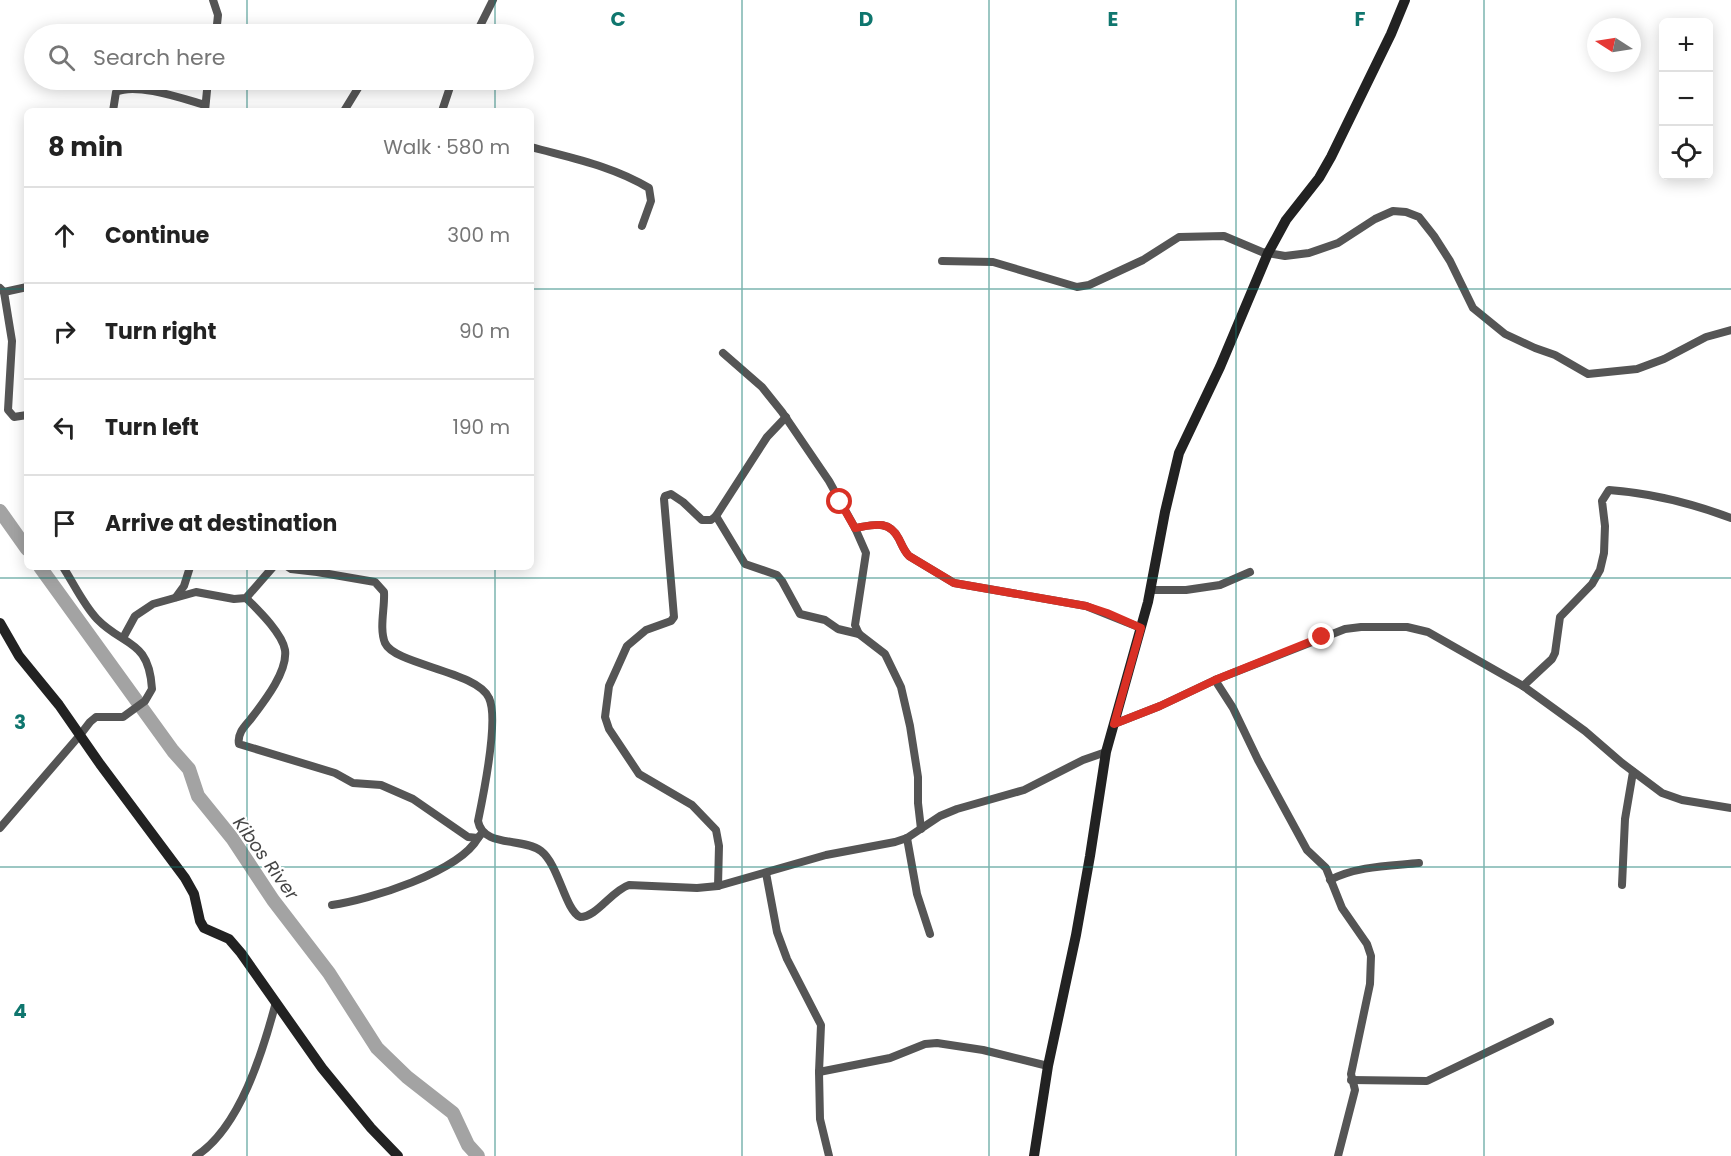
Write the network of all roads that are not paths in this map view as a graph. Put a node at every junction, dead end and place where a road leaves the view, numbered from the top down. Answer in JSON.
{"nodes":[{"id":1,"x":213,"y":0,"type":"edge"},
{"id":2,"x":494,"y":0,"type":"edge"},
{"id":3,"x":1402,"y":1,"type":"edge"},
{"id":4,"x":217,"y":24,"type":"edge"},
{"id":5,"x":481,"y":24,"type":"edge"},
{"id":6,"x":120,"y":90,"type":"edge"},
{"id":7,"x":134,"y":90,"type":"edge"},
{"id":8,"x":207,"y":90,"type":"edge"},
{"id":9,"x":357,"y":90,"type":"edge"},
{"id":10,"x":449,"y":90,"type":"edge"},
{"id":11,"x":113,"y":108,"type":"edge"},
{"id":12,"x":205,"y":108,"type":"edge"},
{"id":13,"x":346,"y":108,"type":"edge"},
{"id":14,"x":443,"y":108,"type":"edge"},
{"id":15,"x":534,"y":148,"type":"edge"},
{"id":16,"x":642,"y":226,"type":"dead end"},
{"id":17,"x":1268,"y":254,"type":"junction"},
{"id":18,"x":942,"y":261,"type":"dead end"},
{"id":19,"x":24,"y":286,"type":"edge"},
{"id":20,"x":2,"y":290,"type":"edge"},
{"id":21,"x":1731,"y":330,"type":"edge"},
{"id":22,"x":723,"y":353,"type":"dead end"},
{"id":23,"x":24,"y":415,"type":"edge"},
{"id":24,"x":786,"y":417,"type":"junction"},
{"id":25,"x":716,"y":516,"type":"junction"},
{"id":26,"x":1731,"y":518,"type":"edge"},
{"id":27,"x":855,"y":528,"type":"junction"},
{"id":28,"x":65,"y":570,"type":"edge"},
{"id":29,"x":189,"y":570,"type":"edge"},
{"id":30,"x":270,"y":570,"type":"edge"},
{"id":31,"x":291,"y":570,"type":"edge"},
{"id":32,"x":1250,"y":572,"type":"dead end"},
{"id":33,"x":1151,"y":590,"type":"junction"},
{"id":34,"x":176,"y":597,"type":"junction"},
{"id":35,"x":246,"y":598,"type":"junction"},
{"id":36,"x":0,"y":623,"type":"edge"},
{"id":37,"x":1141,"y":628,"type":"junction"},
{"id":38,"x":859,"y":634,"type":"junction"},
{"id":39,"x":123,"y":638,"type":"junction"},
{"id":40,"x":1215,"y":680,"type":"junction"},
{"id":41,"x":1523,"y":686,"type":"junction"},
{"id":42,"x":1114,"y":724,"type":"junction"},
{"id":43,"x":80,"y":735,"type":"junction"},
{"id":44,"x":1106,"y":752,"type":"junction"},
{"id":45,"x":1633,"y":772,"type":"junction"},
{"id":46,"x":1731,"y":808,"type":"edge"},
{"id":47,"x":0,"y":828,"type":"edge"},
{"id":48,"x":921,"y":829,"type":"junction"},
{"id":49,"x":480,"y":836,"type":"junction"},
{"id":50,"x":908,"y":838,"type":"junction"},
{"id":51,"x":1419,"y":863,"type":"dead end"},
{"id":52,"x":766,"y":873,"type":"junction"},
{"id":53,"x":1330,"y":880,"type":"junction"},
{"id":54,"x":1622,"y":885,"type":"dead end"},
{"id":55,"x":718,"y":886,"type":"junction"},
{"id":56,"x":332,"y":905,"type":"dead end"},
{"id":57,"x":930,"y":934,"type":"dead end"},
{"id":58,"x":276,"y":1002,"type":"junction"},
{"id":59,"x":1550,"y":1022,"type":"dead end"},
{"id":60,"x":1048,"y":1066,"type":"junction"},
{"id":61,"x":819,"y":1072,"type":"junction"},
{"id":62,"x":1352,"y":1080,"type":"junction"},
{"id":63,"x":196,"y":1156,"type":"edge"},
{"id":64,"x":398,"y":1156,"type":"edge"},
{"id":65,"x":829,"y":1156,"type":"edge"},
{"id":66,"x":1034,"y":1156,"type":"edge"},
{"id":67,"x":1338,"y":1156,"type":"edge"}],
"edges":[{"from":1,"to":4,"type":"street"},
{"from":2,"to":5,"type":"street"},
{"from":3,"to":17,"type":"main road"},
{"from":6,"to":11,"type":"street"},
{"from":7,"to":12,"type":"street"},
{"from":8,"to":12,"type":"street"},
{"from":9,"to":13,"type":"street"},
{"from":10,"to":14,"type":"street"},
{"from":15,"to":16,"type":"street"},
{"from":17,"to":18,"type":"street"},
{"from":17,"to":21,"type":"street"},
{"from":17,"to":33,"type":"main road"},
{"from":19,"to":20,"type":"street"},
{"from":20,"to":23,"type":"street"},
{"from":22,"to":24,"type":"street"},
{"from":24,"to":25,"type":"street"},
{"from":24,"to":27,"type":"street"},
{"from":25,"to":38,"type":"street"},
{"from":25,"to":55,"type":"street"},
{"from":26,"to":41,"type":"street"},
{"from":27,"to":37,"type":"street"},
{"from":27,"to":38,"type":"street"},
{"from":28,"to":39,"type":"street"},
{"from":29,"to":34,"type":"street"},
{"from":30,"to":35,"type":"street"},
{"from":31,"to":49,"type":"street"},
{"from":32,"to":33,"type":"street"},
{"from":33,"to":37,"type":"main road"},
{"from":34,"to":35,"type":"street"},
{"from":34,"to":39,"type":"street"},
{"from":35,"to":49,"type":"street"},
{"from":36,"to":43,"type":"main road"},
{"from":37,"to":42,"type":"main road"},
{"from":38,"to":48,"type":"street"},
{"from":39,"to":43,"type":"street"},
{"from":40,"to":41,"type":"street"},
{"from":40,"to":42,"type":"street"},
{"from":40,"to":53,"type":"street"},
{"from":41,"to":45,"type":"street"},
{"from":42,"to":44,"type":"main road"},
{"from":43,"to":47,"type":"street"},
{"from":43,"to":58,"type":"main road"},
{"from":44,"to":48,"type":"street"},
{"from":44,"to":60,"type":"main road"},
{"from":45,"to":46,"type":"street"},
{"from":45,"to":54,"type":"street"},
{"from":48,"to":50,"type":"street"},
{"from":49,"to":55,"type":"street"},
{"from":49,"to":56,"type":"street"},
{"from":50,"to":52,"type":"street"},
{"from":50,"to":57,"type":"street"},
{"from":51,"to":53,"type":"street"},
{"from":52,"to":55,"type":"street"},
{"from":52,"to":61,"type":"street"},
{"from":53,"to":62,"type":"street"},
{"from":58,"to":63,"type":"street"},
{"from":58,"to":64,"type":"main road"},
{"from":59,"to":62,"type":"street"},
{"from":60,"to":61,"type":"street"},
{"from":60,"to":66,"type":"main road"},
{"from":61,"to":65,"type":"street"},
{"from":62,"to":67,"type":"street"}]}
